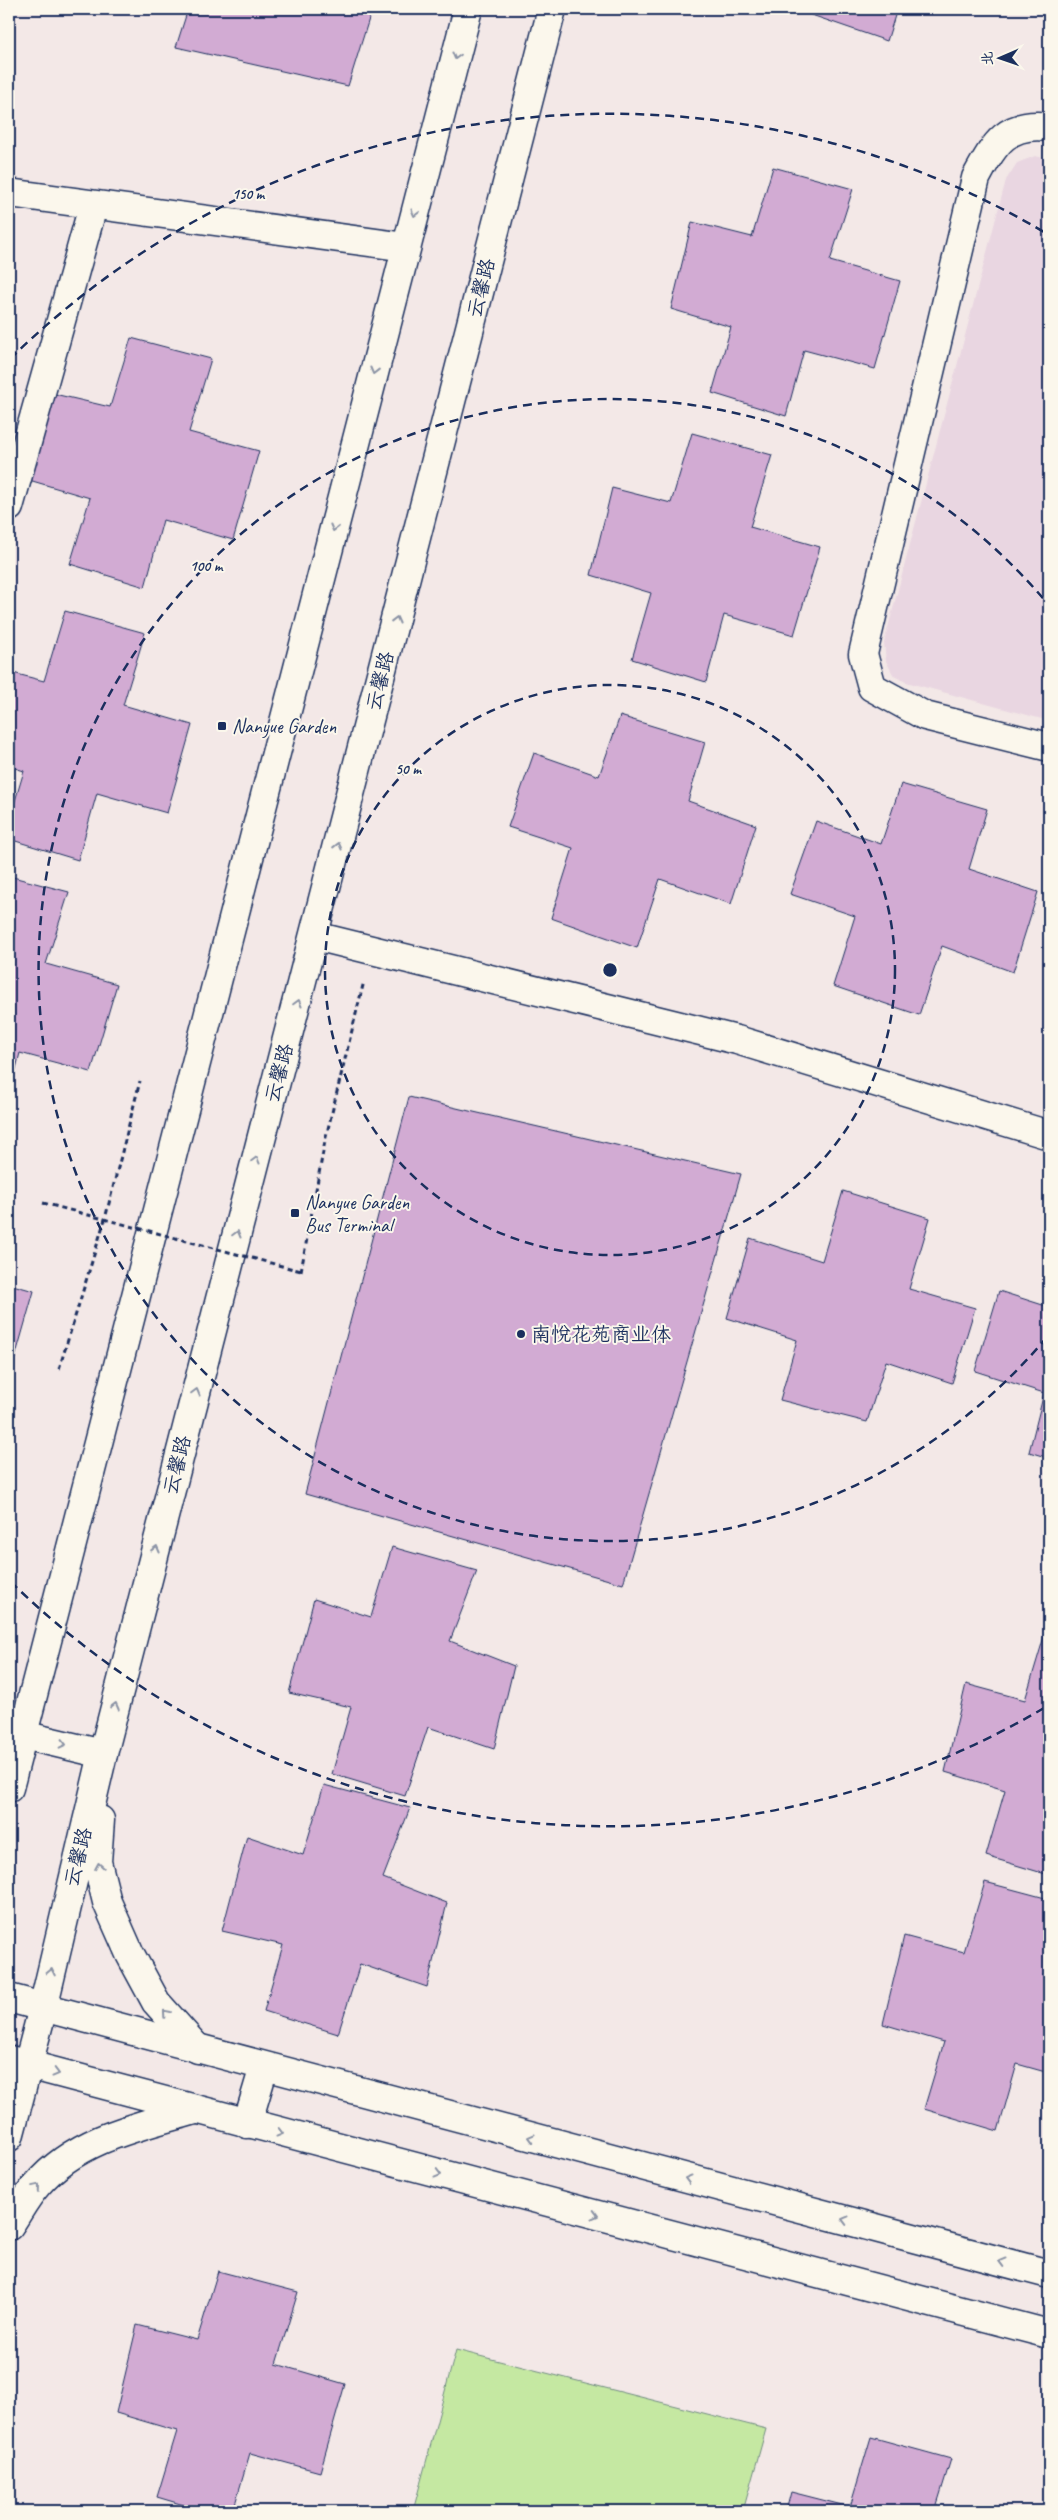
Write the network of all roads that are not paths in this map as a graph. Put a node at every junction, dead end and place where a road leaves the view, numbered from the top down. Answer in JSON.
{"nodes":[{"id":1,"x":468,"y":9,"type":"edge"},
{"id":2,"x":552,"y":9,"type":"edge"},
{"id":3,"x":1049,"y":127,"type":"edge"},
{"id":4,"x":9,"y":193,"type":"edge"},
{"id":5,"x":93,"y":206,"type":"junction"},
{"id":6,"x":406,"y":247,"type":"junction"},
{"id":7,"x":9,"y":507,"type":"edge"},
{"id":8,"x":1049,"y":747,"type":"edge"},
{"id":9,"x":315,"y":936,"type":"junction"},
{"id":10,"x":1049,"y":1135,"type":"edge"},
{"id":11,"x":23,"y":1735,"type":"junction"},
{"id":12,"x":103,"y":1754,"type":"junction"},
{"id":13,"x":9,"y":1758,"type":"edge"},
{"id":14,"x":9,"y":1788,"type":"edge"},
{"id":15,"x":9,"y":1998,"type":"edge"},
{"id":16,"x":43,"y":2008,"type":"junction"},
{"id":17,"x":198,"y":2049,"type":"junction"},
{"id":18,"x":18,"y":2062,"type":"edge"},
{"id":19,"x":264,"y":2067,"type":"junction"},
{"id":20,"x":194,"y":2110,"type":"junction"},
{"id":21,"x":247,"y":2124,"type":"junction"},
{"id":22,"x":9,"y":2138,"type":"edge"},
{"id":23,"x":9,"y":2226,"type":"edge"},
{"id":24,"x":1049,"y":2274,"type":"edge"},
{"id":25,"x":1049,"y":2334,"type":"edge"}],
"edges":[{"from":1,"to":6,"type":"street","one_way":true},
{"from":9,"to":2,"type":"street","name":"云馨路","one_way":true},
{"from":3,"to":8,"type":"street"},
{"from":4,"to":5,"type":"street"},
{"from":5,"to":6,"type":"street"},
{"from":5,"to":7,"type":"street"},
{"from":6,"to":11,"type":"street","one_way":true},
{"from":9,"to":10,"type":"street"},
{"from":12,"to":9,"type":"street","name":"云馨路","one_way":true},
{"from":11,"to":12,"type":"street","one_way":true},
{"from":11,"to":13,"type":"street"},
{"from":11,"to":14,"type":"street"},
{"from":16,"to":12,"type":"street","name":"云馨路","one_way":true},
{"from":17,"to":12,"type":"street","one_way":true},
{"from":15,"to":16,"type":"street"},
{"from":16,"to":17,"type":"street"},
{"from":16,"to":18,"type":"street","name":"云馨路"},
{"from":17,"to":19,"type":"street"},
{"from":18,"to":20,"type":"street","one_way":true},
{"from":18,"to":22,"type":"street","name":"云馨路"},
{"from":19,"to":21,"type":"street"},
{"from":24,"to":19,"type":"street","one_way":true},
{"from":20,"to":21,"type":"street"},
{"from":23,"to":20,"type":"street","one_way":true},
{"from":21,"to":25,"type":"street","one_way":true}]}
